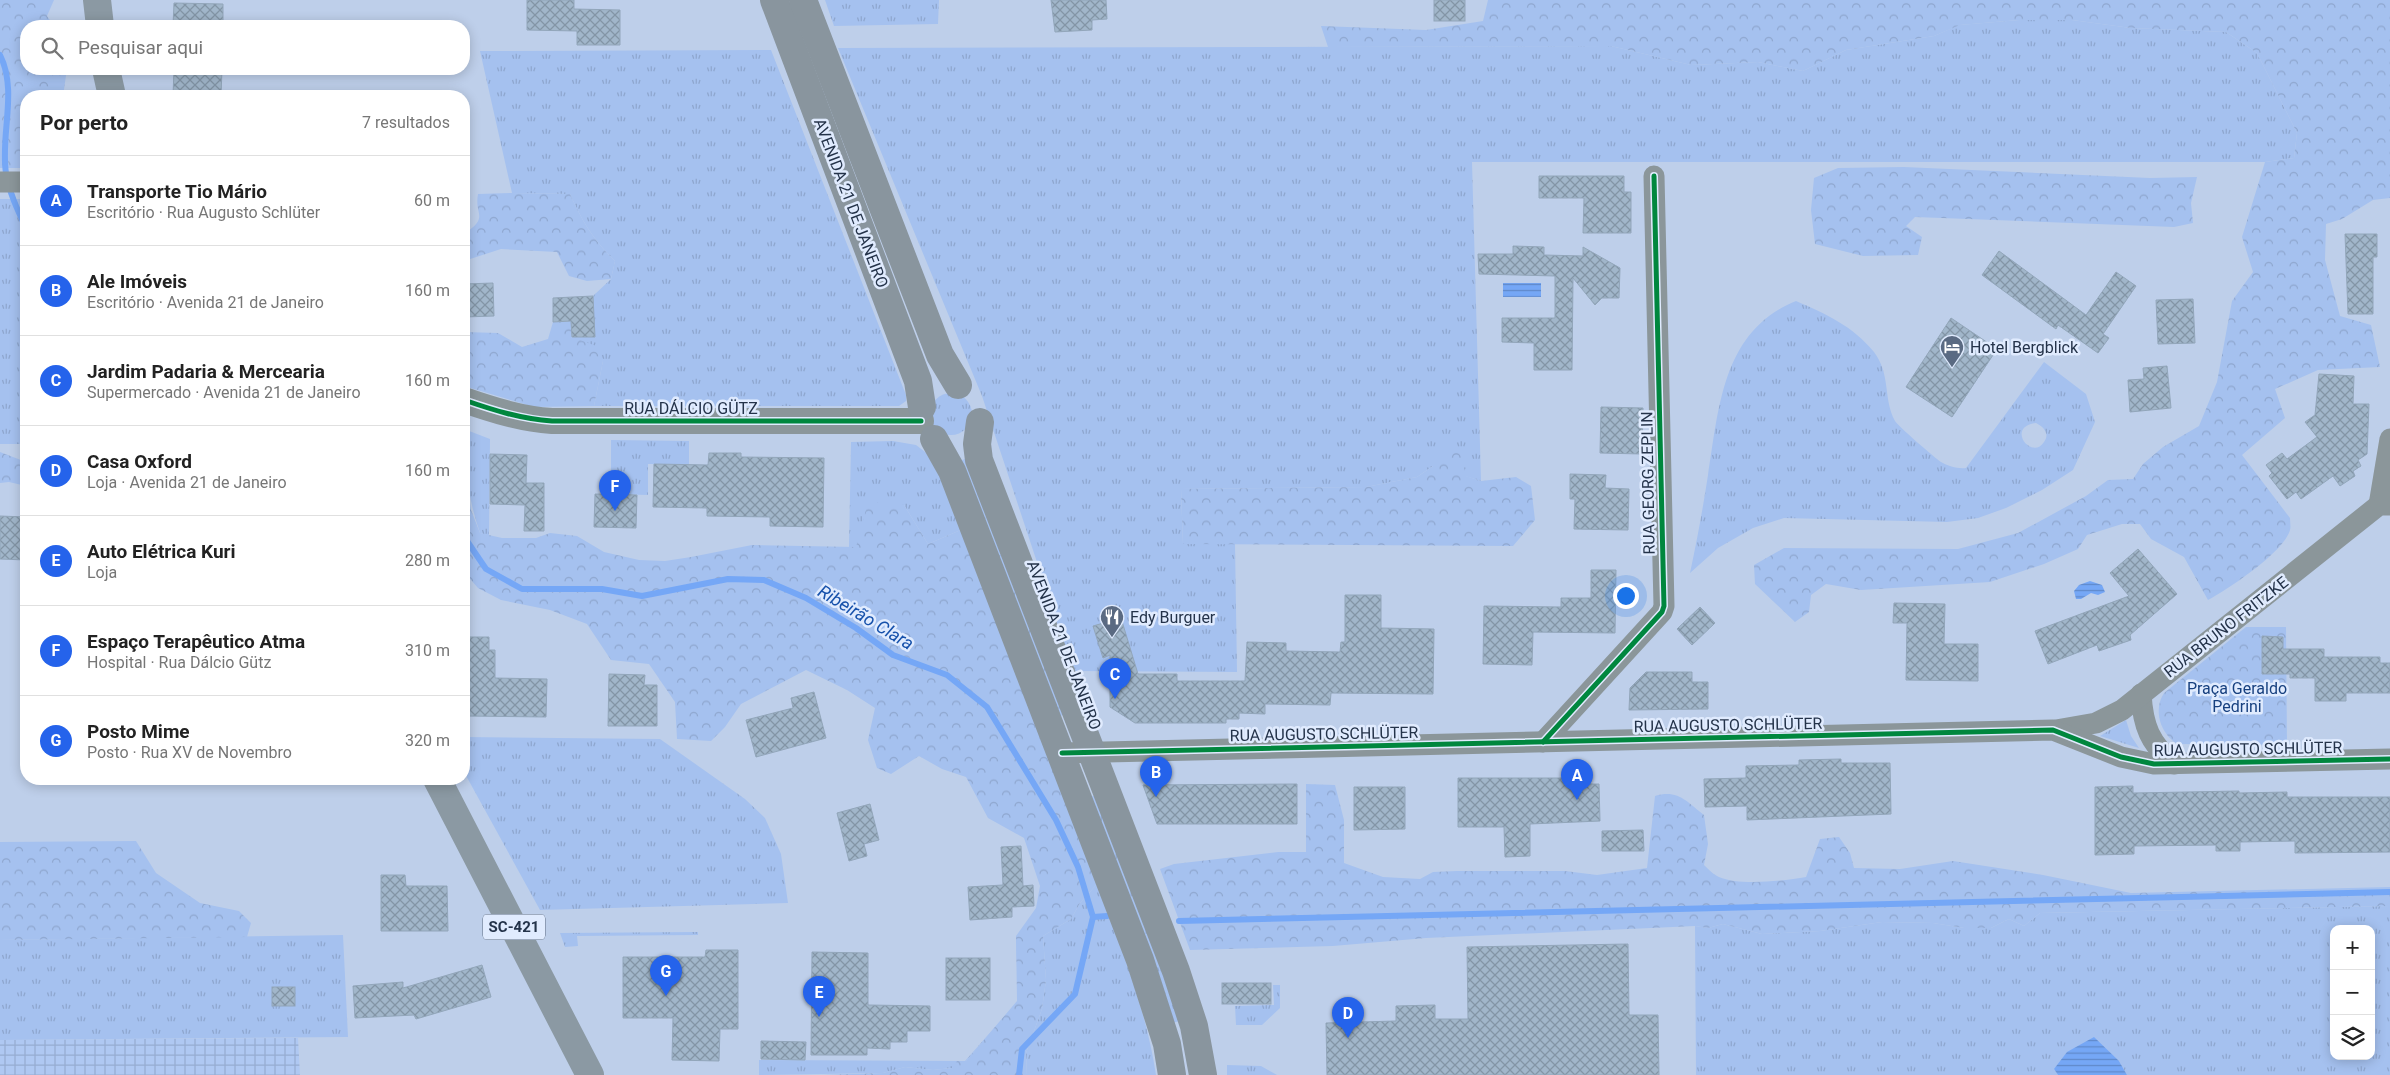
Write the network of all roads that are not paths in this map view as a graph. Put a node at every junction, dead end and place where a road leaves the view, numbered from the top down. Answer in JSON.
{"nodes":[{"id":1,"x":97,"y":0,"type":"edge"},
{"id":2,"x":774,"y":0,"type":"edge"},
{"id":3,"x":803,"y":0,"type":"edge"},
{"id":4,"x":99,"y":20,"type":"edge"},
{"id":5,"x":107,"y":75,"type":"edge"},
{"id":6,"x":111,"y":90,"type":"edge"},
{"id":7,"x":1654,"y":176,"type":"dead end"},
{"id":8,"x":958,"y":385,"type":"junction"},
{"id":9,"x":470,"y":402,"type":"edge"},
{"id":10,"x":926,"y":422,"type":"junction"},
{"id":11,"x":980,"y":422,"type":"junction"},
{"id":12,"x":2390,"y":439,"type":"edge"},
{"id":13,"x":2385,"y":505,"type":"edge"},
{"id":14,"x":2141,"y":694,"type":"junction"},
{"id":15,"x":2053,"y":730,"type":"junction"},
{"id":16,"x":1543,"y":742,"type":"junction"},
{"id":17,"x":1092,"y":752,"type":"junction"},
{"id":18,"x":1062,"y":753,"type":"junction"},
{"id":19,"x":2390,"y":759,"type":"edge"},
{"id":20,"x":2174,"y":764,"type":"junction"},
{"id":21,"x":440,"y":785,"type":"edge"},
{"id":22,"x":1167,"y":1044,"type":"junction"},
{"id":23,"x":1198,"y":1044,"type":"junction"},
{"id":24,"x":590,"y":1075,"type":"edge"},
{"id":25,"x":1172,"y":1075,"type":"edge"},
{"id":26,"x":1203,"y":1075,"type":"edge"}],
"edges":[{"from":1,"to":4,"type":"main road"},
{"from":2,"to":10,"type":"main road","name":"AVENIDA 21 DE JANEIRO"},
{"from":3,"to":8,"type":"main road","name":"AVENIDA 21 DE JANEIRO"},
{"from":5,"to":6,"type":"main road"},
{"from":7,"to":16,"type":"street","name":"RUA GEORG ZEPLIN"},
{"from":8,"to":10,"type":"main road"},
{"from":8,"to":11,"type":"main road"},
{"from":9,"to":10,"type":"street","name":"RUA DÁLCIO GÜTZ"},
{"from":10,"to":11,"type":"main road"},
{"from":10,"to":18,"type":"main road","name":"AVENIDA 21 DE JANEIRO"},
{"from":11,"to":17,"type":"main road","name":"AVENIDA 21 DE JANEIRO"},
{"from":12,"to":13,"type":"street"},
{"from":13,"to":14,"type":"street","name":"RUA BRUNO FRITZKE"},
{"from":14,"to":15,"type":"street","name":"RUA BRUNO FRITZKE"},
{"from":14,"to":20,"type":"street"},
{"from":15,"to":16,"type":"street","name":"RUA AUGUSTO SCHLÜTER"},
{"from":15,"to":20,"type":"street","name":"RUA AUGUSTO SCHLÜTER"},
{"from":16,"to":17,"type":"street","name":"RUA AUGUSTO SCHLÜTER"},
{"from":17,"to":18,"type":"street","name":"RUA AUGUSTO SCHLÜTER"},
{"from":17,"to":23,"type":"main road","name":"AVENIDA 21 DE JANEIRO"},
{"from":18,"to":22,"type":"main road","name":"AVENIDA 21 DE JANEIRO"},
{"from":19,"to":20,"type":"street","name":"RUA AUGUSTO SCHLÜTER"},
{"from":21,"to":24,"type":"main road","number":"SC-421"},
{"from":22,"to":23,"type":"main road"},
{"from":22,"to":25,"type":"main road","name":"AVENIDA 21 DE JANEIRO"},
{"from":23,"to":26,"type":"main road","name":"AVENIDA 21 DE JANEIRO"}]}
